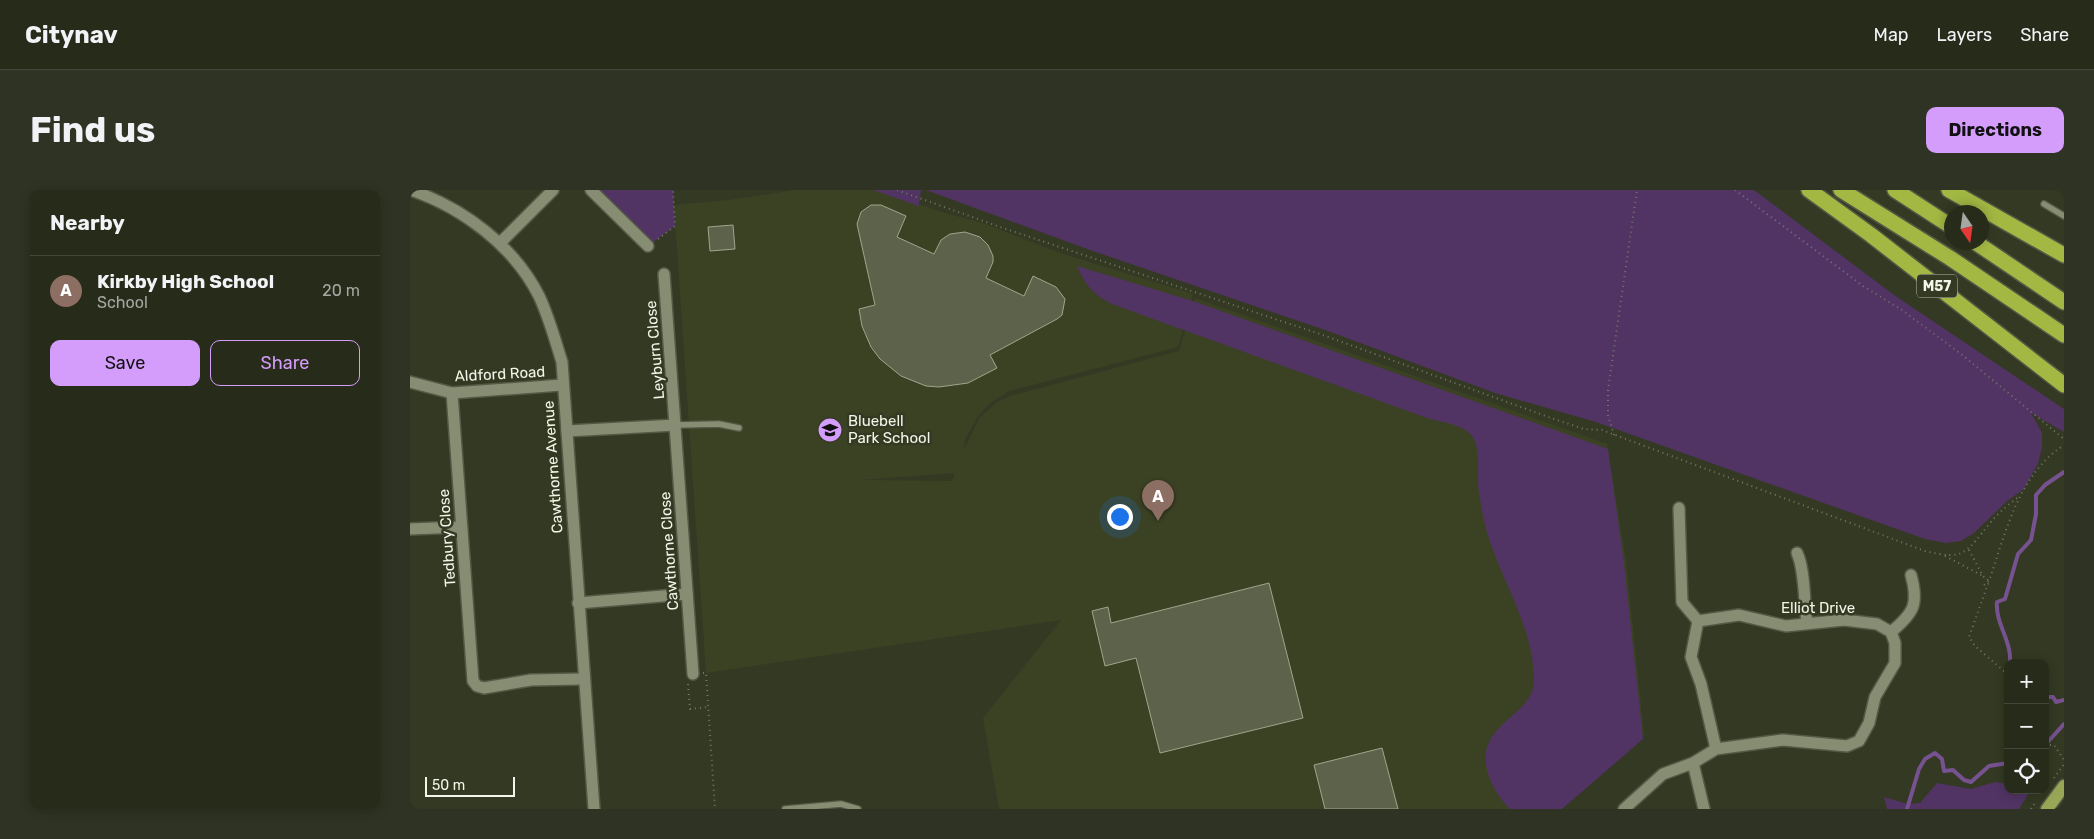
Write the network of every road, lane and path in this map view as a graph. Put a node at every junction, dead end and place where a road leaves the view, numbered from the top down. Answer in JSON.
{"nodes":[{"id":1,"x":412,"y":190,"type":"edge"},
{"id":2,"x":553,"y":190,"type":"edge"},
{"id":3,"x":591,"y":190,"type":"edge"},
{"id":4,"x":673,"y":190,"type":"edge"},
{"id":5,"x":897,"y":190,"type":"edge"},
{"id":6,"x":1637,"y":190,"type":"edge"},
{"id":7,"x":1736,"y":190,"type":"edge"},
{"id":8,"x":1809,"y":190,"type":"edge"},
{"id":9,"x":1841,"y":190,"type":"edge"},
{"id":10,"x":1895,"y":190,"type":"edge"},
{"id":11,"x":1949,"y":190,"type":"edge"},
{"id":12,"x":2044,"y":204,"type":"dead end"},
{"id":13,"x":2064,"y":216,"type":"edge"},
{"id":14,"x":1944,"y":222,"type":"edge"},
{"id":15,"x":500,"y":243,"type":"junction"},
{"id":16,"x":648,"y":246,"type":"joint"},
{"id":17,"x":1987,"y":250,"type":"edge"},
{"id":18,"x":2064,"y":255,"type":"edge"},
{"id":19,"x":664,"y":274,"type":"dead end"},
{"id":20,"x":2064,"y":302,"type":"edge"},
{"id":21,"x":2064,"y":335,"type":"edge"},
{"id":22,"x":410,"y":382,"type":"edge"},
{"id":23,"x":562,"y":385,"type":"junction"},
{"id":24,"x":2064,"y":385,"type":"edge"},
{"id":25,"x":452,"y":393,"type":"junction"},
{"id":26,"x":676,"y":425,"type":"junction"},
{"id":27,"x":739,"y":428,"type":"dead end"},
{"id":28,"x":567,"y":431,"type":"junction"},
{"id":29,"x":1614,"y":435,"type":"junction"},
{"id":30,"x":2064,"y":439,"type":"edge"},
{"id":31,"x":2064,"y":445,"type":"edge"},
{"id":32,"x":2020,"y":496,"type":"junction"},
{"id":33,"x":1679,"y":508,"type":"dead end"},
{"id":34,"x":461,"y":527,"type":"junction"},
{"id":35,"x":410,"y":529,"type":"edge"},
{"id":36,"x":1968,"y":550,"type":"junction"},
{"id":37,"x":1797,"y":553,"type":"dead end"},
{"id":38,"x":1944,"y":556,"type":"junction"},
{"id":39,"x":1911,"y":575,"type":"dead end"},
{"id":40,"x":1982,"y":576,"type":"junction"},
{"id":41,"x":1989,"y":581,"type":"junction"},
{"id":42,"x":1984,"y":585,"type":"dead end"},
{"id":43,"x":686,"y":594,"type":"junction"},
{"id":44,"x":578,"y":603,"type":"junction"},
{"id":45,"x":1698,"y":621,"type":"junction"},
{"id":46,"x":1807,"y":623,"type":"junction"},
{"id":47,"x":1891,"y":632,"type":"junction"},
{"id":48,"x":2004,"y":672,"type":"edge"},
{"id":49,"x":693,"y":674,"type":"junction"},
{"id":50,"x":583,"y":679,"type":"junction"},
{"id":51,"x":708,"y":707,"type":"dead end"},
{"id":52,"x":2049,"y":745,"type":"edge"},
{"id":53,"x":1716,"y":749,"type":"junction"},
{"id":54,"x":2064,"y":760,"type":"edge"},
{"id":55,"x":1692,"y":763,"type":"junction"},
{"id":56,"x":2064,"y":786,"type":"edge"},
{"id":57,"x":594,"y":809,"type":"edge"},
{"id":58,"x":715,"y":809,"type":"edge"},
{"id":59,"x":785,"y":809,"type":"edge"},
{"id":60,"x":858,"y":809,"type":"edge"},
{"id":61,"x":1624,"y":809,"type":"edge"},
{"id":62,"x":1704,"y":809,"type":"edge"},
{"id":63,"x":2047,"y":809,"type":"edge"}],
"edges":[{"from":1,"to":15,"type":"street","name":"Cawthorne Avenue"},
{"from":2,"to":15,"type":"street"},
{"from":3,"to":16,"type":"street"},
{"from":4,"to":16,"type":"path"},
{"from":5,"to":29,"type":"path"},
{"from":6,"to":29,"type":"path"},
{"from":7,"to":30,"type":"path"},
{"from":8,"to":24,"type":"highway","number":"M57"},
{"from":9,"to":21,"type":"highway","number":"M57"},
{"from":10,"to":14,"type":"highway"},
{"from":11,"to":18,"type":"highway"},
{"from":12,"to":13,"type":"lane"},
{"from":15,"to":23,"type":"street","name":"Cawthorne Avenue"},
{"from":17,"to":20,"type":"highway"},
{"from":19,"to":26,"type":"street","name":"Leyburn Close"},
{"from":22,"to":25,"type":"street","name":"Aldford Road"},
{"from":23,"to":25,"type":"street","name":"Aldford Road"},
{"from":23,"to":28,"type":"street","name":"Cawthorne Avenue"},
{"from":25,"to":34,"type":"street","name":"Tedbury Close"},
{"from":26,"to":27,"type":"lane"},
{"from":26,"to":28,"type":"street"},
{"from":26,"to":43,"type":"street","name":"Cawthorne Close"},
{"from":28,"to":44,"type":"street","name":"Cawthorne Avenue"},
{"from":29,"to":38,"type":"path"},
{"from":31,"to":32,"type":"path"},
{"from":32,"to":36,"type":"path"},
{"from":32,"to":41,"type":"path"},
{"from":33,"to":45,"type":"street"},
{"from":34,"to":35,"type":"street"},
{"from":34,"to":50,"type":"street","name":"Tedbury Close"},
{"from":36,"to":38,"type":"path"},
{"from":36,"to":40,"type":"path"},
{"from":37,"to":46,"type":"street"},
{"from":38,"to":40,"type":"path"},
{"from":39,"to":47,"type":"street"},
{"from":40,"to":41,"type":"path"},
{"from":41,"to":42,"type":"path"},
{"from":41,"to":48,"type":"path"},
{"from":43,"to":44,"type":"street"},
{"from":43,"to":49,"type":"street","name":"Cawthorne Close"},
{"from":44,"to":50,"type":"street","name":"Cawthorne Avenue"},
{"from":45,"to":46,"type":"street","name":"Elliot Drive"},
{"from":45,"to":53,"type":"street"},
{"from":46,"to":47,"type":"street","name":"Elliot Drive"},
{"from":47,"to":53,"type":"street"},
{"from":49,"to":51,"type":"path"},
{"from":49,"to":58,"type":"path"},
{"from":50,"to":57,"type":"street","name":"Cawthorne Avenue"},
{"from":52,"to":54,"type":"path"},
{"from":53,"to":55,"type":"street"},
{"from":55,"to":61,"type":"street"},
{"from":55,"to":62,"type":"street"},
{"from":56,"to":63,"type":"main road"},
{"from":59,"to":60,"type":"lane"}]}
